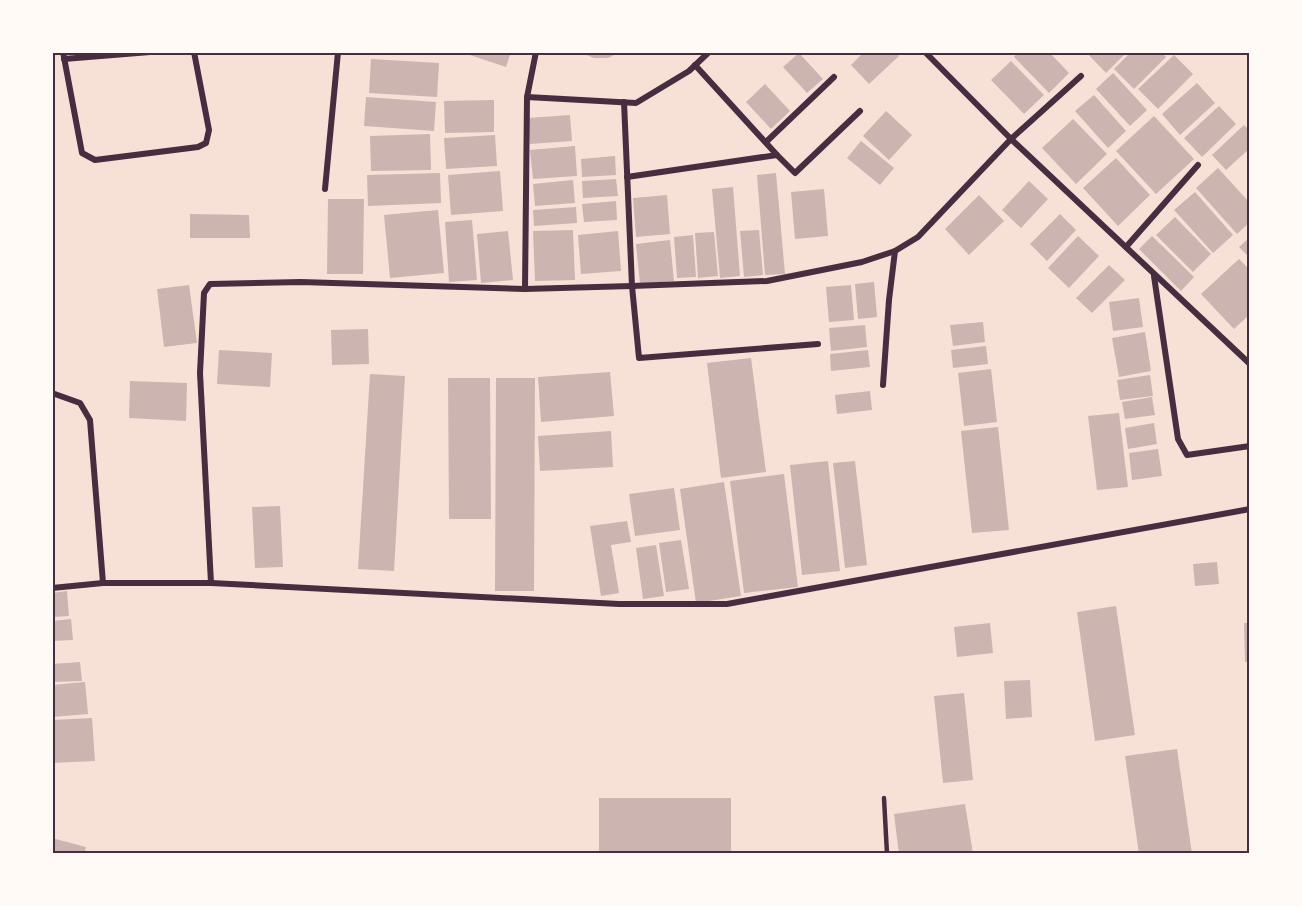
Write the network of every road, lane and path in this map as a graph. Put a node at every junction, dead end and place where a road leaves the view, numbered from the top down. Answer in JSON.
{"nodes":[{"id":1,"x":150,"y":52,"type":"edge"},
{"id":2,"x":194,"y":52,"type":"edge"},
{"id":3,"x":338,"y":52,"type":"edge"},
{"id":4,"x":536,"y":52,"type":"edge"},
{"id":5,"x":709,"y":52,"type":"edge"},
{"id":6,"x":925,"y":52,"type":"edge"},
{"id":7,"x":64,"y":56,"type":"edge"},
{"id":8,"x":695,"y":65,"type":"junction"},
{"id":9,"x":1082,"y":76,"type":"dead end"},
{"id":10,"x":834,"y":77,"type":"dead end"},
{"id":11,"x":527,"y":98,"type":"junction"},
{"id":12,"x":624,"y":102,"type":"junction"},
{"id":13,"x":860,"y":111,"type":"dead end"},
{"id":14,"x":1011,"y":139,"type":"junction"},
{"id":15,"x":766,"y":142,"type":"junction"},
{"id":16,"x":777,"y":155,"type":"junction"},
{"id":17,"x":1198,"y":165,"type":"dead end"},
{"id":18,"x":627,"y":177,"type":"junction"},
{"id":19,"x":325,"y":189,"type":"dead end"},
{"id":20,"x":1125,"y":248,"type":"junction"},
{"id":21,"x":895,"y":251,"type":"junction"},
{"id":22,"x":1154,"y":276,"type":"junction"},
{"id":23,"x":632,"y":286,"type":"junction"},
{"id":24,"x":525,"y":290,"type":"junction"},
{"id":25,"x":818,"y":344,"type":"dead end"},
{"id":26,"x":1250,"y":364,"type":"edge"},
{"id":27,"x":883,"y":385,"type":"dead end"},
{"id":28,"x":52,"y":393,"type":"edge"},
{"id":29,"x":1250,"y":446,"type":"edge"},
{"id":30,"x":1250,"y":509,"type":"edge"},
{"id":31,"x":103,"y":583,"type":"junction"},
{"id":32,"x":211,"y":583,"type":"junction"},
{"id":33,"x":52,"y":588,"type":"edge"},
{"id":34,"x":884,"y":798,"type":"dead end"},
{"id":35,"x":887,"y":854,"type":"edge"}],
"edges":[{"from":1,"to":7,"type":"street"},
{"from":2,"to":7,"type":"street"},
{"from":3,"to":19,"type":"street"},
{"from":4,"to":11,"type":"street"},
{"from":5,"to":8,"type":"street"},
{"from":6,"to":14,"type":"street"},
{"from":8,"to":12,"type":"street"},
{"from":8,"to":15,"type":"street"},
{"from":9,"to":14,"type":"street"},
{"from":10,"to":15,"type":"street"},
{"from":11,"to":12,"type":"street"},
{"from":11,"to":24,"type":"street"},
{"from":12,"to":18,"type":"street"},
{"from":13,"to":16,"type":"street"},
{"from":14,"to":20,"type":"street"},
{"from":14,"to":21,"type":"street"},
{"from":15,"to":16,"type":"street"},
{"from":16,"to":18,"type":"street"},
{"from":17,"to":20,"type":"street"},
{"from":18,"to":23,"type":"street"},
{"from":20,"to":22,"type":"street"},
{"from":21,"to":23,"type":"street"},
{"from":21,"to":27,"type":"street"},
{"from":22,"to":26,"type":"street"},
{"from":22,"to":29,"type":"street"},
{"from":23,"to":24,"type":"street"},
{"from":23,"to":25,"type":"street"},
{"from":24,"to":32,"type":"street"},
{"from":28,"to":31,"type":"street"},
{"from":30,"to":32,"type":"street"},
{"from":31,"to":32,"type":"street"},
{"from":31,"to":33,"type":"street"},
{"from":34,"to":35,"type":"lane"}]}
